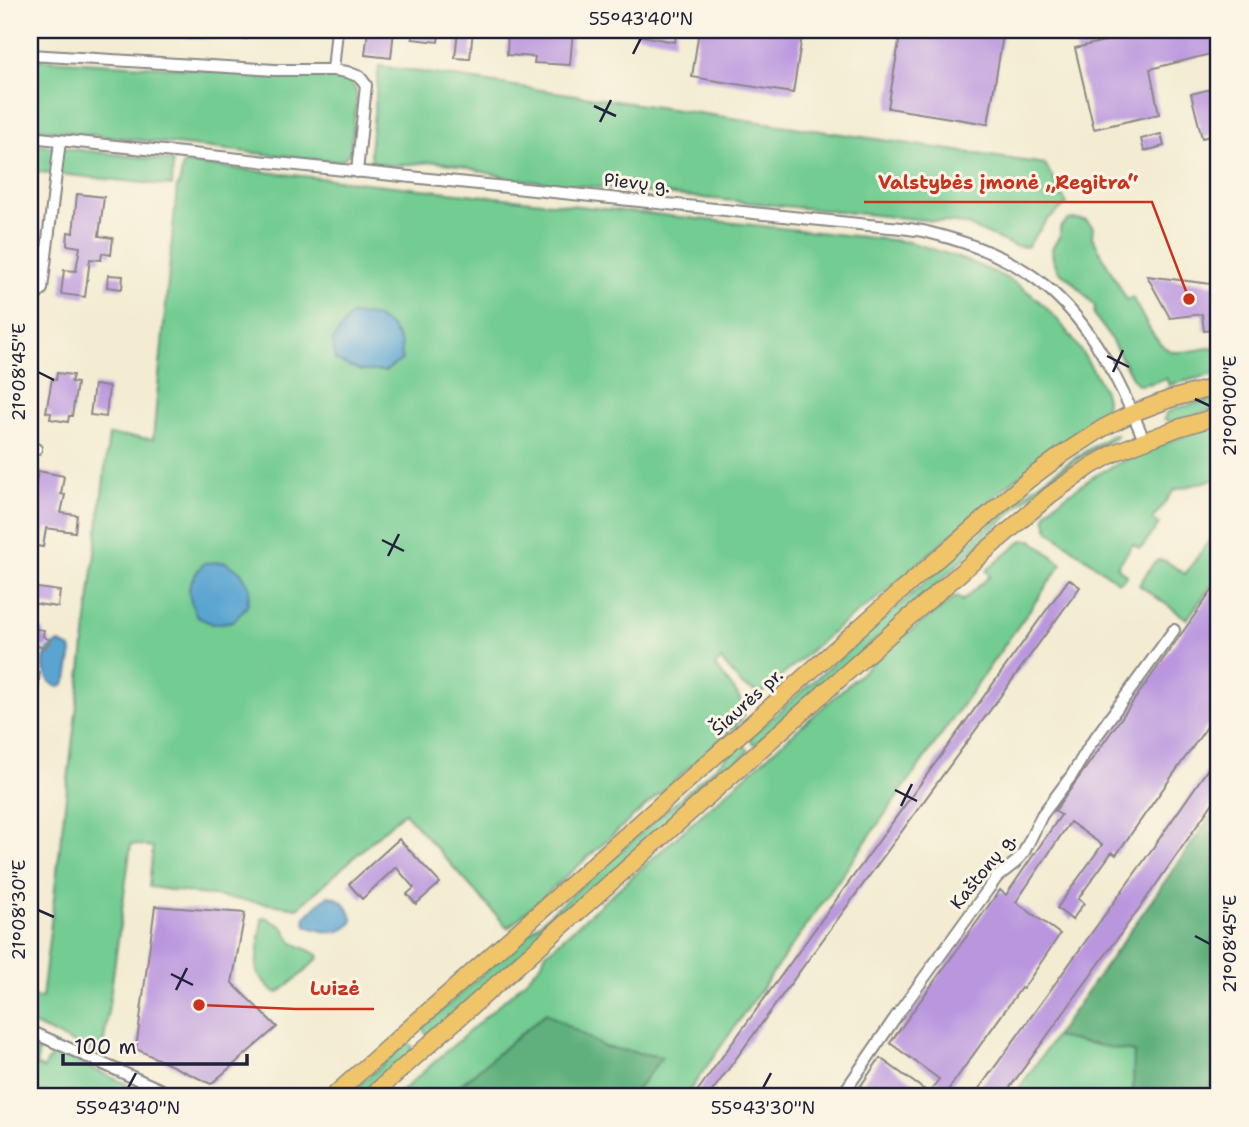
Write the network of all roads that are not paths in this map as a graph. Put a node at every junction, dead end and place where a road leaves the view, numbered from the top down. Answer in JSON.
{"nodes":[{"id":1,"x":337,"y":30,"type":"edge"},
{"id":2,"x":30,"y":55,"type":"edge"},
{"id":3,"x":333,"y":70,"type":"junction"},
{"id":4,"x":30,"y":137,"type":"edge"},
{"id":5,"x":60,"y":141,"type":"junction"},
{"id":6,"x":357,"y":172,"type":"junction"},
{"id":7,"x":31,"y":299,"type":"edge"},
{"id":8,"x":30,"y":322,"type":"edge"},
{"id":9,"x":1219,"y":386,"type":"edge"},
{"id":10,"x":1133,"y":413,"type":"junction"},
{"id":11,"x":1219,"y":416,"type":"edge"},
{"id":12,"x":1144,"y":440,"type":"junction"},
{"id":13,"x":1174,"y":630,"type":"dead end"},
{"id":14,"x":30,"y":1031,"type":"edge"},
{"id":15,"x":401,"y":1036,"type":"junction"},
{"id":16,"x":418,"y":1055,"type":"junction"},
{"id":17,"x":177,"y":1097,"type":"edge"},
{"id":18,"x":332,"y":1097,"type":"edge"},
{"id":19,"x":370,"y":1097,"type":"edge"},
{"id":20,"x":841,"y":1097,"type":"edge"}],
"edges":[{"from":1,"to":3,"type":"street"},
{"from":2,"to":3,"type":"street"},
{"from":3,"to":6,"type":"street"},
{"from":4,"to":5,"type":"street","name":"Pievų g."},
{"from":5,"to":6,"type":"street","name":"Pievų g."},
{"from":5,"to":7,"type":"street"},
{"from":6,"to":10,"type":"street","name":"Pievų g."},
{"from":7,"to":8,"type":"street"},
{"from":9,"to":10,"type":"main road","name":"Šiaurės pr."},
{"from":10,"to":12,"type":"street","name":"Pievų g."},
{"from":10,"to":15,"type":"main road","name":"Šiaurės pr."},
{"from":11,"to":12,"type":"main road"},
{"from":12,"to":16,"type":"main road"},
{"from":13,"to":20,"type":"street","name":"Kaštonų g."},
{"from":14,"to":17,"type":"street"},
{"from":15,"to":16,"type":"main road"},
{"from":15,"to":18,"type":"main road","name":"Šiaurės pr."},
{"from":16,"to":19,"type":"main road"}]}
